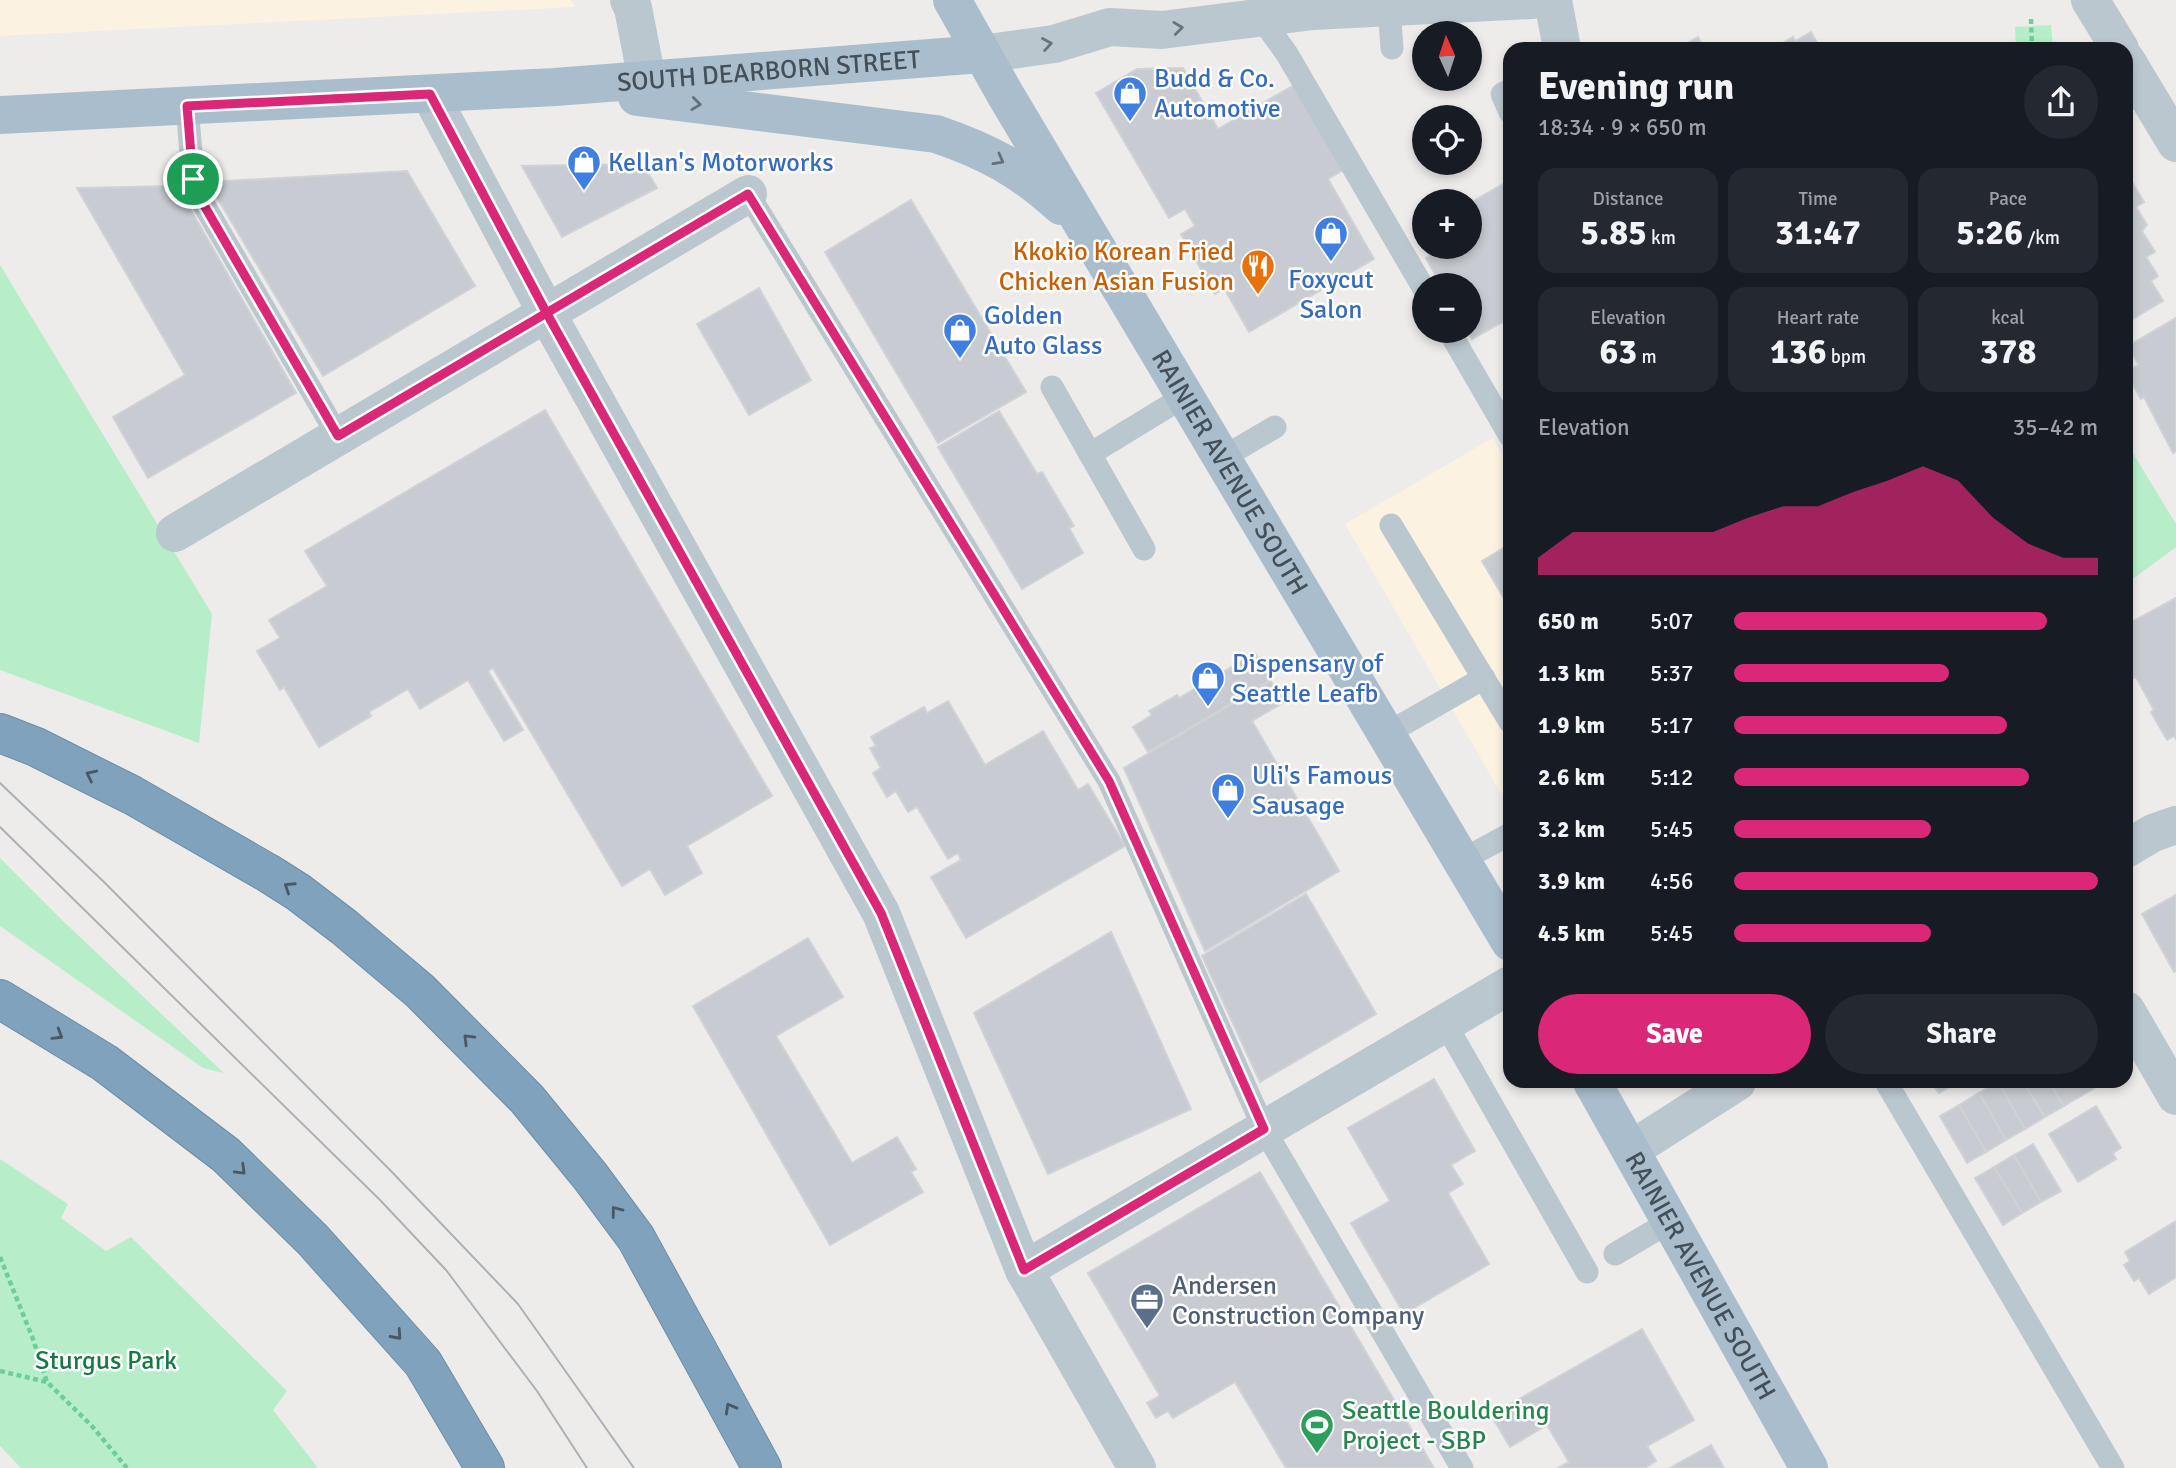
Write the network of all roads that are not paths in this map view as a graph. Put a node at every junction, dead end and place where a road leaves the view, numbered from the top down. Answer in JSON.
{"nodes":[{"id":1,"x":629,"y":0,"type":"edge"},
{"id":2,"x":952,"y":0,"type":"edge"},
{"id":3,"x":1532,"y":0,"type":"edge"},
{"id":4,"x":1553,"y":0,"type":"edge"},
{"id":5,"x":2090,"y":0,"type":"edge"},
{"id":6,"x":1389,"y":8,"type":"junction"},
{"id":7,"x":1255,"y":9,"type":"edge"},
{"id":8,"x":1561,"y":42,"type":"edge"},
{"id":9,"x":2116,"y":42,"type":"edge"},
{"id":10,"x":1392,"y":48,"type":"dead end"},
{"id":11,"x":982,"y":54,"type":"junction"},
{"id":12,"x":2133,"y":72,"type":"edge"},
{"id":13,"x":648,"y":80,"type":"junction"},
{"id":14,"x":555,"y":87,"type":"junction"},
{"id":15,"x":430,"y":94,"type":"junction"},
{"id":16,"x":187,"y":106,"type":"junction"},
{"id":17,"x":0,"y":116,"type":"edge"},
{"id":18,"x":2176,"y":143,"type":"edge"},
{"id":19,"x":748,"y":194,"type":"joint"},
{"id":20,"x":1085,"y":228,"type":"junction"},
{"id":21,"x":1415,"y":273,"type":"edge"},
{"id":22,"x":546,"y":312,"type":"junction"},
{"id":23,"x":1456,"y":343,"type":"edge"},
{"id":24,"x":1052,"y":387,"type":"dead end"},
{"id":25,"x":1185,"y":396,"type":"junction"},
{"id":26,"x":1503,"y":424,"type":"edge"},
{"id":27,"x":1275,"y":427,"type":"dead end"},
{"id":28,"x":338,"y":436,"type":"junction"},
{"id":29,"x":1090,"y":454,"type":"junction"},
{"id":30,"x":1222,"y":458,"type":"junction"},
{"id":31,"x":1391,"y":525,"type":"dead end"},
{"id":32,"x":175,"y":533,"type":"dead end"},
{"id":33,"x":1144,"y":549,"type":"dead end"},
{"id":34,"x":1484,"y":678,"type":"junction"},
{"id":35,"x":1503,"y":710,"type":"edge"},
{"id":36,"x":0,"y":733,"type":"edge"},
{"id":37,"x":1386,"y":734,"type":"junction"},
{"id":38,"x":2176,"y":825,"type":"edge"},
{"id":39,"x":1503,"y":838,"type":"edge"},
{"id":40,"x":2133,"y":845,"type":"edge"},
{"id":41,"x":1462,"y":860,"type":"junction"},
{"id":42,"x":1503,"y":930,"type":"edge"},
{"id":43,"x":1503,"y":989,"type":"edge"},
{"id":44,"x":0,"y":999,"type":"edge"},
{"id":45,"x":2133,"y":1022,"type":"edge"},
{"id":46,"x":1446,"y":1023,"type":"junction"},
{"id":47,"x":1596,"y":1088,"type":"edge"},
{"id":48,"x":1728,"y":1088,"type":"edge"},
{"id":49,"x":1890,"y":1088,"type":"edge"},
{"id":50,"x":2176,"y":1096,"type":"edge"},
{"id":51,"x":1264,"y":1129,"type":"junction"},
{"id":52,"x":1632,"y":1149,"type":"junction"},
{"id":53,"x":1671,"y":1221,"type":"junction"},
{"id":54,"x":1615,"y":1254,"type":"dead end"},
{"id":55,"x":1024,"y":1270,"type":"junction"},
{"id":56,"x":1587,"y":1272,"type":"dead end"},
{"id":57,"x":485,"y":1468,"type":"edge"},
{"id":58,"x":762,"y":1468,"type":"edge"},
{"id":59,"x":1137,"y":1468,"type":"edge"},
{"id":60,"x":1462,"y":1468,"type":"edge"},
{"id":61,"x":1810,"y":1468,"type":"edge"},
{"id":62,"x":2113,"y":1468,"type":"edge"}],
"edges":[{"from":1,"to":13,"type":"street"},
{"from":2,"to":11,"type":"main road","name":"RAINIER AVENUE SOUTH"},
{"from":3,"to":6,"type":"street","name":"SOUTH DEARBORN STREET"},
{"from":4,"to":8,"type":"street"},
{"from":5,"to":9,"type":"street"},
{"from":6,"to":7,"type":"street","name":"SOUTH DEARBORN STREET"},
{"from":6,"to":10,"type":"lane"},
{"from":11,"to":7,"type":"street","name":"SOUTH DEARBORN STREET","one_way":true},
{"from":7,"to":21,"type":"lane"},
{"from":11,"to":13,"type":"main road","name":"SOUTH DEARBORN STREET"},
{"from":11,"to":20,"type":"main road","name":"RAINIER AVENUE SOUTH"},
{"from":12,"to":18,"type":"street"},
{"from":13,"to":14,"type":"main road","name":"SOUTH DEARBORN STREET"},
{"from":14,"to":15,"type":"main road","name":"SOUTH DEARBORN STREET"},
{"from":14,"to":20,"type":"main road","one_way":true},
{"from":15,"to":16,"type":"main road","name":"SOUTH DEARBORN STREET"},
{"from":15,"to":22,"type":"street"},
{"from":16,"to":17,"type":"main road","name":"SOUTH DEARBORN STREET"},
{"from":16,"to":28,"type":"lane"},
{"from":19,"to":22,"type":"street"},
{"from":19,"to":51,"type":"lane"},
{"from":20,"to":25,"type":"main road","name":"RAINIER AVENUE SOUTH"},
{"from":22,"to":28,"type":"street"},
{"from":22,"to":55,"type":"street"},
{"from":23,"to":26,"type":"lane"},
{"from":24,"to":29,"type":"lane"},
{"from":25,"to":29,"type":"lane"},
{"from":25,"to":30,"type":"main road","name":"RAINIER AVENUE SOUTH"},
{"from":27,"to":30,"type":"lane"},
{"from":28,"to":32,"type":"street"},
{"from":29,"to":33,"type":"lane"},
{"from":30,"to":37,"type":"main road","name":"RAINIER AVENUE SOUTH"},
{"from":31,"to":34,"type":"lane"},
{"from":34,"to":35,"type":"lane"},
{"from":34,"to":37,"type":"lane"},
{"from":58,"to":36,"type":"highway","one_way":true},
{"from":37,"to":41,"type":"main road","name":"RAINIER AVENUE SOUTH"},
{"from":38,"to":40,"type":"street"},
{"from":39,"to":41,"type":"lane"},
{"from":41,"to":42,"type":"main road","name":"RAINIER AVENUE SOUTH"},
{"from":43,"to":46,"type":"street"},
{"from":44,"to":57,"type":"highway","one_way":true},
{"from":45,"to":50,"type":"street"},
{"from":46,"to":51,"type":"street"},
{"from":46,"to":56,"type":"lane"},
{"from":47,"to":52,"type":"main road","name":"RAINIER AVENUE SOUTH"},
{"from":48,"to":52,"type":"street"},
{"from":49,"to":62,"type":"lane"},
{"from":51,"to":55,"type":"street"},
{"from":51,"to":60,"type":"lane"},
{"from":52,"to":53,"type":"main road","name":"RAINIER AVENUE SOUTH"},
{"from":53,"to":54,"type":"lane"},
{"from":53,"to":61,"type":"main road","name":"RAINIER AVENUE SOUTH"},
{"from":55,"to":59,"type":"street"}]}
